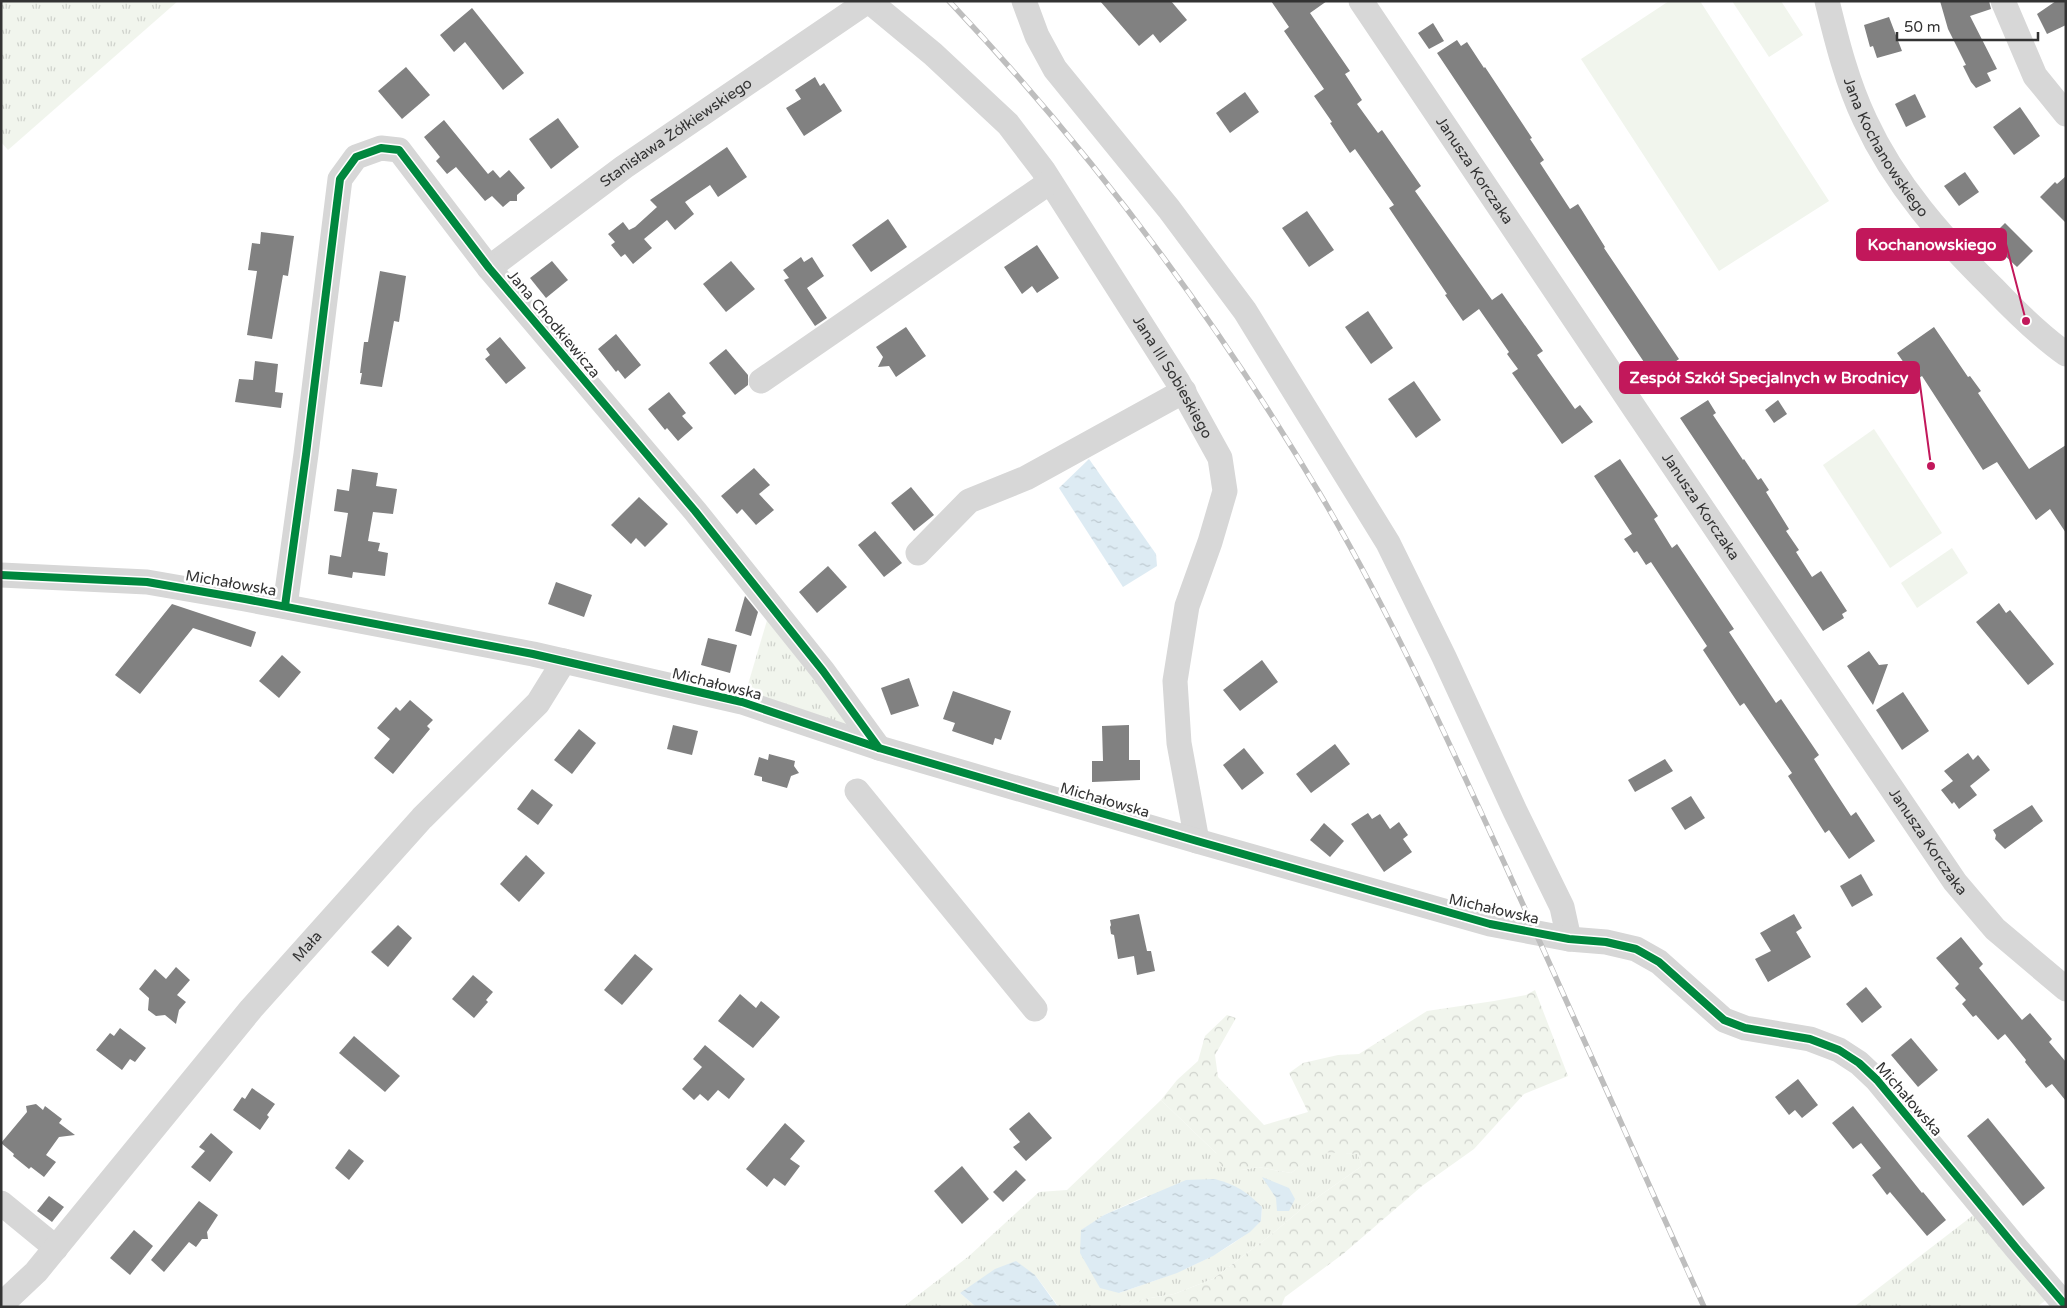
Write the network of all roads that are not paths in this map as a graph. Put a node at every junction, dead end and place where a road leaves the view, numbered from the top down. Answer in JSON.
{"nodes":[{"id":1,"x":868,"y":1,"type":"edge"},
{"id":2,"x":1024,"y":1,"type":"edge"},
{"id":3,"x":1361,"y":1,"type":"edge"},
{"id":4,"x":1827,"y":1,"type":"edge"},
{"id":5,"x":2003,"y":1,"type":"edge"},
{"id":6,"x":2066,"y":114,"type":"edge"},
{"id":7,"x":1050,"y":182,"type":"junction"},
{"id":8,"x":489,"y":268,"type":"junction"},
{"id":9,"x":2066,"y":354,"type":"edge"},
{"id":10,"x":761,"y":381,"type":"dead end"},
{"id":11,"x":1184,"y":391,"type":"junction"},
{"id":12,"x":918,"y":553,"type":"dead end"},
{"id":13,"x":1,"y":575,"type":"edge"},
{"id":14,"x":285,"y":606,"type":"junction"},
{"id":15,"x":564,"y":661,"type":"junction"},
{"id":16,"x":879,"y":748,"type":"junction"},
{"id":17,"x":857,"y":790,"type":"dead end"},
{"id":18,"x":1197,"y":841,"type":"junction"},
{"id":19,"x":1569,"y":939,"type":"junction"},
{"id":20,"x":2066,"y":989,"type":"edge"},
{"id":21,"x":1035,"y":1009,"type":"dead end"},
{"id":22,"x":1,"y":1203,"type":"edge"},
{"id":23,"x":59,"y":1244,"type":"junction"},
{"id":24,"x":1,"y":1305,"type":"edge"},
{"id":25,"x":2066,"y":1306,"type":"edge"}],
"edges":[{"from":1,"to":7,"type":"street","name":"Jana III Sobieskiego"},
{"from":1,"to":8,"type":"street","name":"Stanisława Żółkiewskiego"},
{"from":2,"to":19,"type":"street"},
{"from":3,"to":20,"type":"street","name":"Janusza Korczaka"},
{"from":4,"to":9,"type":"street","name":"Jana Kochanowskiego"},
{"from":5,"to":6,"type":"street"},
{"from":7,"to":10,"type":"street"},
{"from":7,"to":11,"type":"street","name":"Jana III Sobieskiego"},
{"from":8,"to":14,"type":"street","name":"Jana Chodkiewicza"},
{"from":8,"to":16,"type":"street","name":"Jana Chodkiewicza"},
{"from":11,"to":12,"type":"street"},
{"from":11,"to":18,"type":"street","name":"Jana III Sobieskiego"},
{"from":13,"to":14,"type":"street","name":"Michałowska"},
{"from":14,"to":15,"type":"street","name":"Michałowska"},
{"from":15,"to":16,"type":"street","name":"Michałowska"},
{"from":15,"to":23,"type":"street","name":"Mała"},
{"from":16,"to":18,"type":"street","name":"Michałowska"},
{"from":17,"to":21,"type":"street"},
{"from":18,"to":19,"type":"street","name":"Michałowska"},
{"from":19,"to":25,"type":"street","name":"Michałowska"},
{"from":22,"to":23,"type":"street"},
{"from":23,"to":24,"type":"street","name":"Mała"}]}
